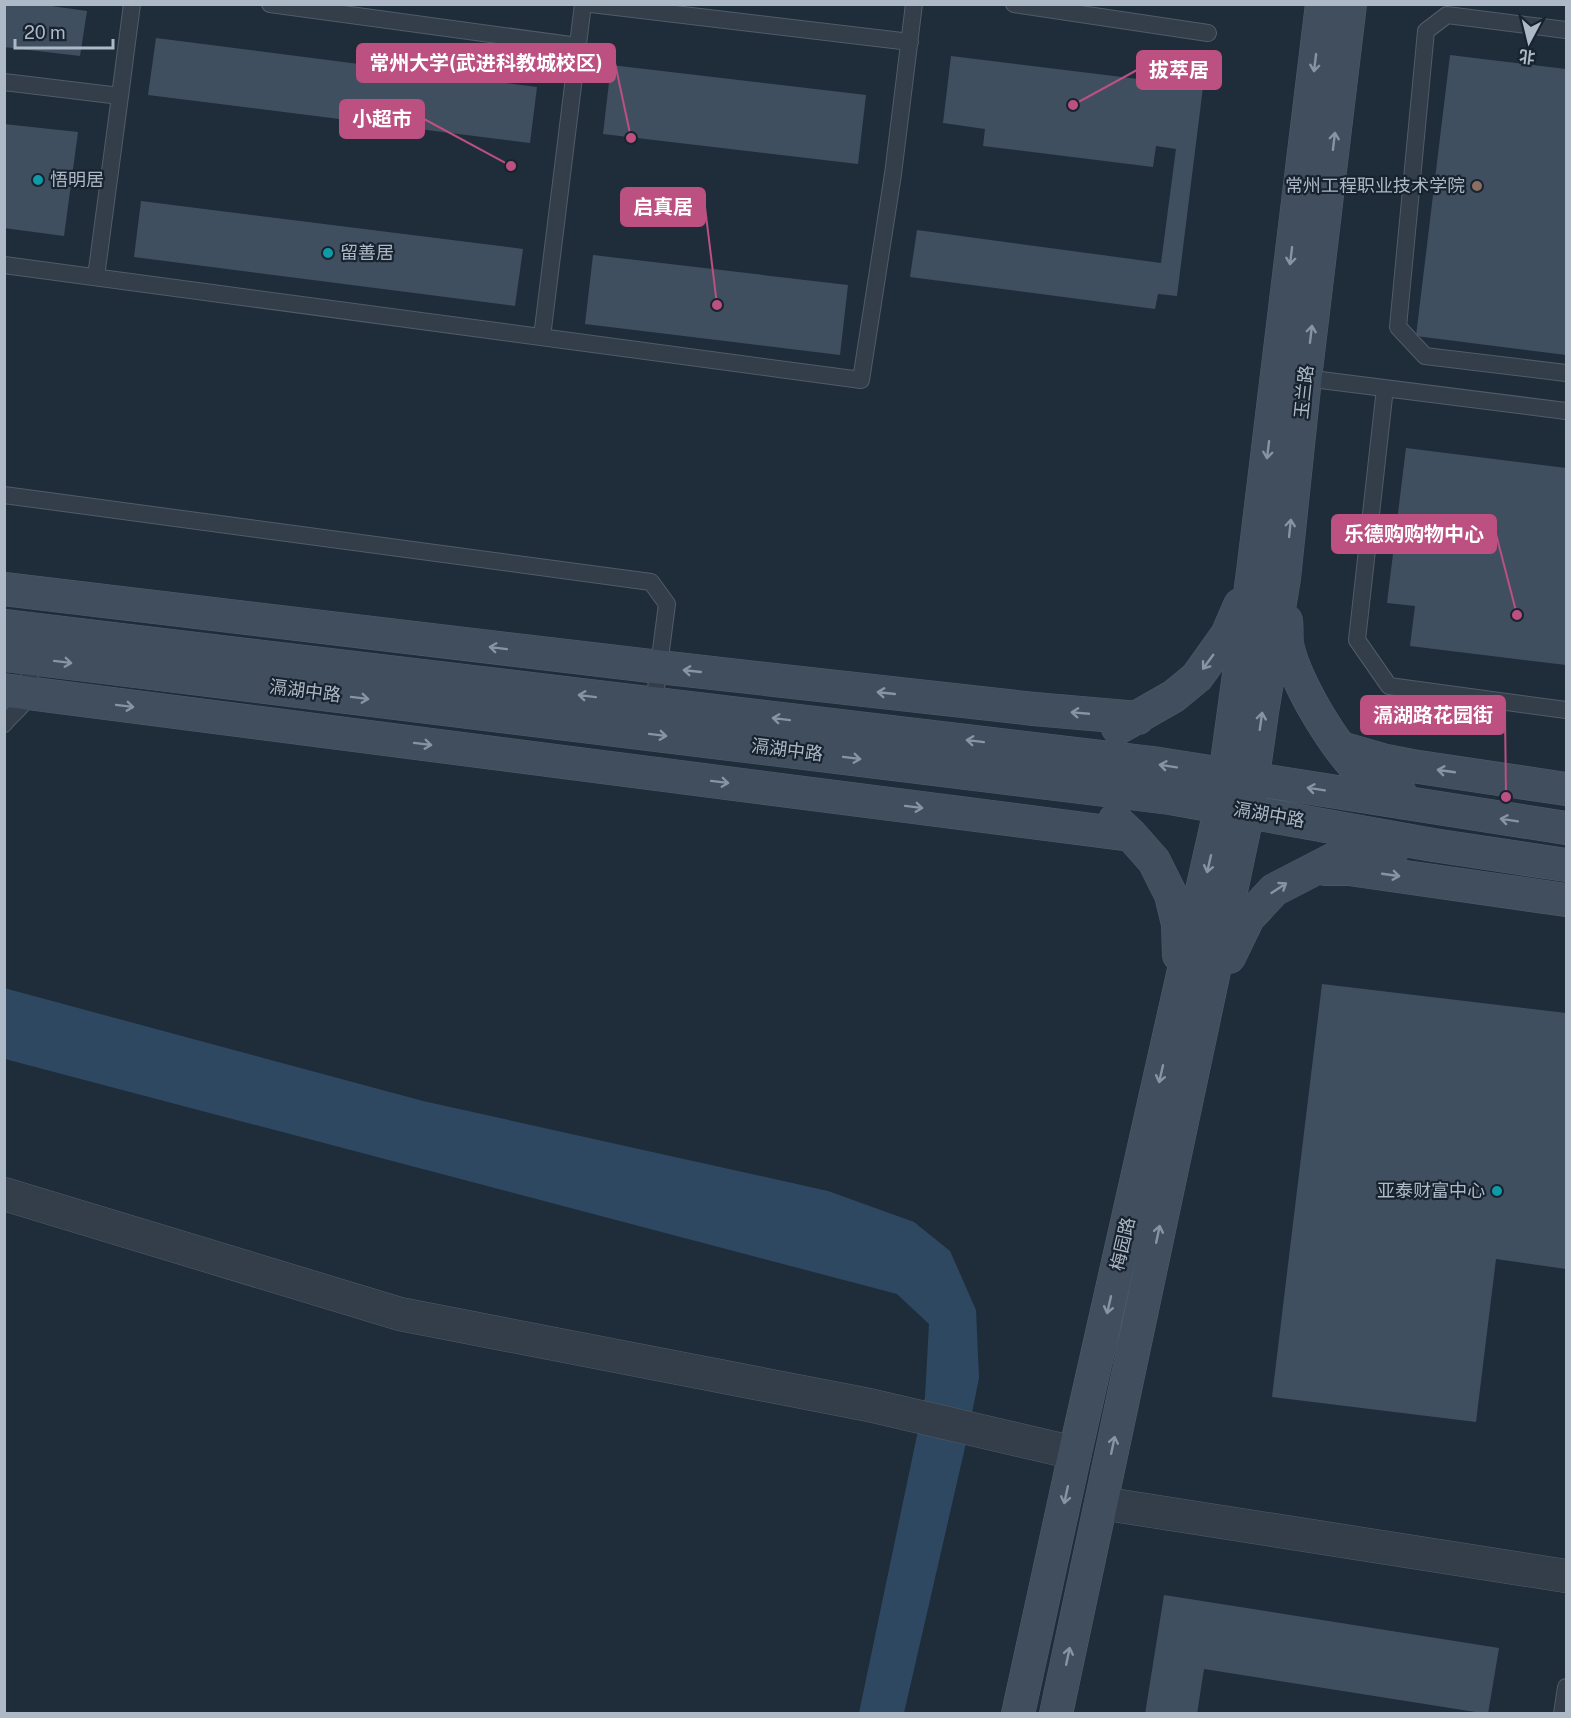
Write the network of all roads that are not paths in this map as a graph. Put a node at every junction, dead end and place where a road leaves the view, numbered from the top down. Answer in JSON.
{"nodes":[{"id":1,"x":132,"y":4,"type":"edge"},
{"id":2,"x":270,"y":4,"type":"edge"},
{"id":3,"x":583,"y":4,"type":"edge"},
{"id":4,"x":591,"y":4,"type":"edge"},
{"id":5,"x":914,"y":4,"type":"edge"},
{"id":6,"x":1014,"y":4,"type":"edge"},
{"id":7,"x":1322,"y":4,"type":"edge"},
{"id":8,"x":1350,"y":4,"type":"edge"},
{"id":9,"x":1566,"y":30,"type":"edge"},
{"id":10,"x":1208,"y":33,"type":"dead end"},
{"id":11,"x":910,"y":42,"type":"junction"},
{"id":12,"x":578,"y":46,"type":"junction"},
{"id":13,"x":4,"y":82,"type":"edge"},
{"id":14,"x":120,"y":96,"type":"junction"},
{"id":15,"x":4,"y":265,"type":"edge"},
{"id":16,"x":96,"y":278,"type":"junction"},
{"id":17,"x":542,"y":337,"type":"junction"},
{"id":18,"x":1566,"y":373,"type":"edge"},
{"id":19,"x":1305,"y":378,"type":"junction"},
{"id":20,"x":1385,"y":388,"type":"junction"},
{"id":21,"x":1566,"y":411,"type":"edge"},
{"id":22,"x":4,"y":495,"type":"edge"},
{"id":23,"x":1253,"y":572,"type":"junction"},
{"id":24,"x":1284,"y":578,"type":"junction"},
{"id":25,"x":4,"y":589,"type":"edge"},
{"id":26,"x":4,"y":626,"type":"edge"},
{"id":27,"x":18,"y":656,"type":"edge"},
{"id":28,"x":659,"y":667,"type":"junction"},
{"id":29,"x":16,"y":692,"type":"edge"},
{"id":30,"x":654,"y":704,"type":"junction"},
{"id":31,"x":1566,"y":710,"type":"edge"},
{"id":32,"x":1138,"y":718,"type":"junction"},
{"id":33,"x":4,"y":724,"type":"edge"},
{"id":34,"x":1341,"y":748,"type":"junction"},
{"id":35,"x":1049,"y":750,"type":"junction"},
{"id":36,"x":1240,"y":777,"type":"junction"},
{"id":37,"x":1042,"y":782,"type":"junction"},
{"id":38,"x":1566,"y":789,"type":"edge"},
{"id":39,"x":1235,"y":809,"type":"junction"},
{"id":40,"x":1463,"y":813,"type":"junction"},
{"id":41,"x":1566,"y":828,"type":"edge"},
{"id":42,"x":1131,"y":835,"type":"junction"},
{"id":43,"x":1433,"y":845,"type":"junction"},
{"id":44,"x":1566,"y":865,"type":"edge"},
{"id":45,"x":1312,"y":870,"type":"junction"},
{"id":46,"x":1566,"y":900,"type":"edge"},
{"id":47,"x":1183,"y":1045,"type":"junction"},
{"id":48,"x":4,"y":1194,"type":"edge"},
{"id":49,"x":1075,"y":1454,"type":"junction"},
{"id":50,"x":1101,"y":1503,"type":"junction"},
{"id":51,"x":1566,"y":1576,"type":"edge"},
{"id":52,"x":1566,"y":1687,"type":"edge"},
{"id":53,"x":1018,"y":1713,"type":"edge"},
{"id":54,"x":1056,"y":1713,"type":"edge"},
{"id":55,"x":1562,"y":1713,"type":"edge"}],
"edges":[{"from":1,"to":14,"type":"lane"},
{"from":2,"to":12,"type":"lane"},
{"from":3,"to":12,"type":"lane"},
{"from":4,"to":11,"type":"lane"},
{"from":5,"to":11,"type":"lane"},
{"from":6,"to":10,"type":"lane"},
{"from":7,"to":23,"type":"street","name":"玉兰路","one_way":true},
{"from":19,"to":8,"type":"street","name":"玉兰路","one_way":true},
{"from":9,"to":18,"type":"lane"},
{"from":11,"to":17,"type":"lane"},
{"from":12,"to":17,"type":"lane"},
{"from":13,"to":14,"type":"lane"},
{"from":14,"to":16,"type":"lane"},
{"from":15,"to":16,"type":"lane"},
{"from":16,"to":17,"type":"lane"},
{"from":19,"to":20,"type":"lane"},
{"from":24,"to":19,"type":"street","name":"玉兰路","one_way":true},
{"from":20,"to":21,"type":"lane"},
{"from":20,"to":31,"type":"lane"},
{"from":22,"to":28,"type":"lane"},
{"from":23,"to":32,"type":"street","one_way":true},
{"from":23,"to":36,"type":"street","name":"玉兰路"},
{"from":24,"to":34,"type":"street"},
{"from":36,"to":24,"type":"street","name":"玉兰路","one_way":true},
{"from":28,"to":25,"type":"street","one_way":true},
{"from":30,"to":26,"type":"street","name":"滆湖中路","one_way":true},
{"from":27,"to":29,"type":"lane"},
{"from":27,"to":37,"type":"street","name":"滆湖中路","one_way":true},
{"from":28,"to":30,"type":"lane"},
{"from":32,"to":28,"type":"street","one_way":true},
{"from":29,"to":33,"type":"lane"},
{"from":29,"to":42,"type":"street","one_way":true},
{"from":35,"to":30,"type":"street","name":"滆湖中路","one_way":true},
{"from":32,"to":35,"type":"street"},
{"from":38,"to":34,"type":"street","one_way":true},
{"from":34,"to":40,"type":"street"},
{"from":36,"to":35,"type":"street","name":"滆湖中路","one_way":true},
{"from":36,"to":39,"type":"street","name":"梅园路"},
{"from":40,"to":36,"type":"street","name":"滆湖中路","one_way":true},
{"from":37,"to":39,"type":"street","name":"滆湖中路"},
{"from":37,"to":42,"type":"street"},
{"from":39,"to":43,"type":"street","name":"滆湖中路"},
{"from":39,"to":47,"type":"street","name":"梅园路"},
{"from":41,"to":40,"type":"street","name":"滆湖中路","one_way":true},
{"from":42,"to":47,"type":"street"},
{"from":43,"to":44,"type":"street","name":"滆湖中路"},
{"from":43,"to":45,"type":"street"},
{"from":45,"to":46,"type":"street","one_way":true},
{"from":47,"to":45,"type":"street","one_way":true},
{"from":47,"to":49,"type":"street","name":"梅园路","one_way":true},
{"from":50,"to":47,"type":"street","name":"梅园路","one_way":true},
{"from":48,"to":49,"type":"street"},
{"from":49,"to":53,"type":"street","name":"梅园路","one_way":true},
{"from":50,"to":51,"type":"street"},
{"from":54,"to":50,"type":"street","name":"梅园路","one_way":true},
{"from":52,"to":55,"type":"lane"}]}
